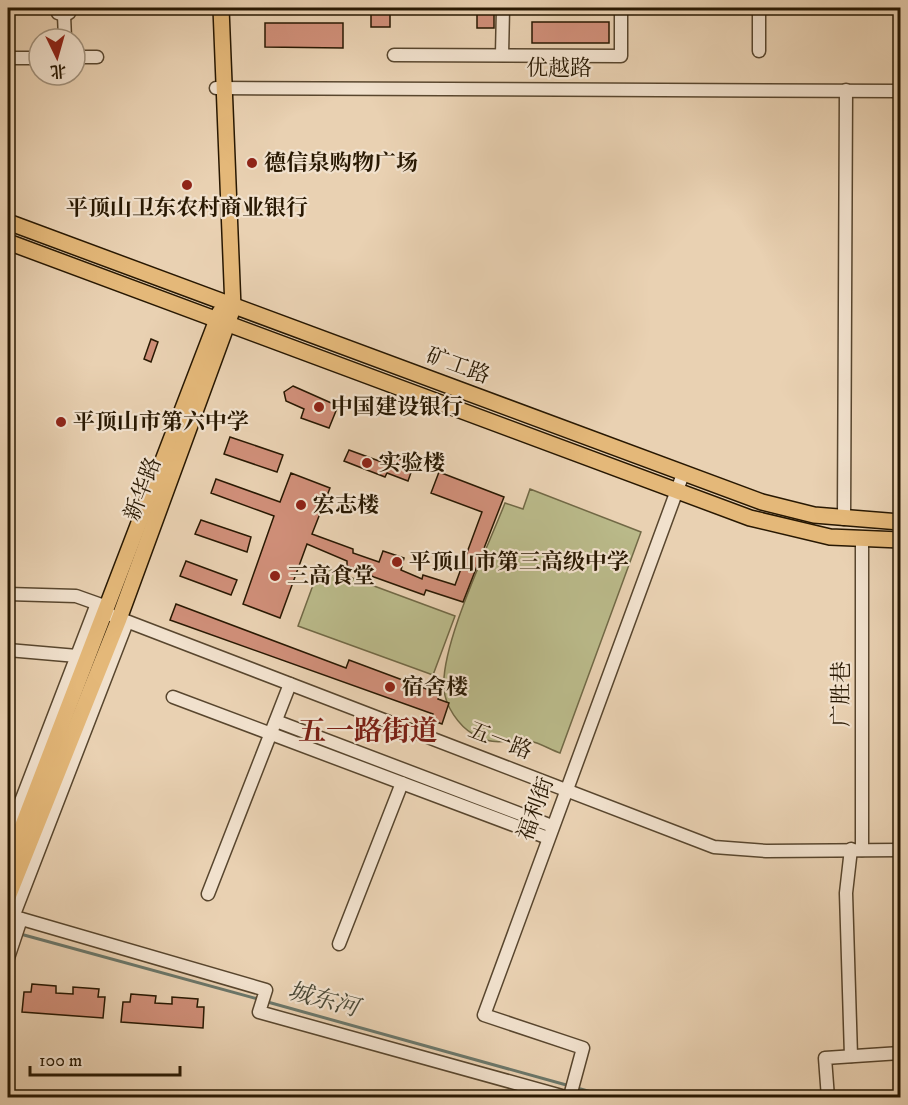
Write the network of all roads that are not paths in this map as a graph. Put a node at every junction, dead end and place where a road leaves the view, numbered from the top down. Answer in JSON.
{"nodes":[{"id":1,"x":214,"y":8,"type":"edge"},
{"id":2,"x":222,"y":8,"type":"edge"},
{"id":3,"x":503,"y":8,"type":"edge"},
{"id":4,"x":621,"y":8,"type":"edge"},
{"id":5,"x":759,"y":8,"type":"edge"},
{"id":6,"x":64,"y":10,"type":"edge"},
{"id":7,"x":65,"y":27,"type":"edge"},
{"id":8,"x":759,"y":51,"type":"dead end"},
{"id":9,"x":394,"y":55,"type":"dead end"},
{"id":10,"x":502,"y":55,"type":"junction"},
{"id":11,"x":87,"y":57,"type":"edge"},
{"id":12,"x":97,"y":57,"type":"dead end"},
{"id":13,"x":8,"y":58,"type":"edge"},
{"id":14,"x":27,"y":58,"type":"edge"},
{"id":15,"x":220,"y":88,"type":"junction"},
{"id":16,"x":846,"y":90,"type":"junction"},
{"id":17,"x":900,"y":91,"type":"edge"},
{"id":18,"x":8,"y":222,"type":"edge"},
{"id":19,"x":8,"y":242,"type":"edge"},
{"id":20,"x":229,"y":306,"type":"junction"},
{"id":21,"x":222,"y":322,"type":"junction"},
{"id":22,"x":683,"y":474,"type":"junction"},
{"id":23,"x":676,"y":492,"type":"junction"},
{"id":24,"x":844,"y":519,"type":"junction"},
{"id":25,"x":900,"y":522,"type":"edge"},
{"id":26,"x":862,"y":539,"type":"junction"},
{"id":27,"x":900,"y":540,"type":"edge"},
{"id":28,"x":8,"y":594,"type":"edge"},
{"id":29,"x":111,"y":614,"type":"junction"},
{"id":30,"x":8,"y":650,"type":"edge"},
{"id":31,"x":77,"y":656,"type":"junction"},
{"id":32,"x":290,"y":684,"type":"junction"},
{"id":33,"x":173,"y":697,"type":"dead end"},
{"id":34,"x":274,"y":727,"type":"junction"},
{"id":35,"x":402,"y":783,"type":"junction"},
{"id":36,"x":566,"y":788,"type":"junction"},
{"id":37,"x":550,"y":832,"type":"junction"},
{"id":38,"x":8,"y":835,"type":"edge"},
{"id":39,"x":856,"y":850,"type":"junction"},
{"id":40,"x":900,"y":850,"type":"edge"},
{"id":41,"x":8,"y":864,"type":"edge"},
{"id":42,"x":208,"y":894,"type":"dead end"},
{"id":43,"x":8,"y":897,"type":"edge"},
{"id":44,"x":14,"y":917,"type":"edge"},
{"id":45,"x":339,"y":944,"type":"dead end"},
{"id":46,"x":8,"y":958,"type":"edge"},
{"id":47,"x":900,"y":1053,"type":"edge"},
{"id":48,"x":851,"y":1056,"type":"junction"},
{"id":49,"x":572,"y":1097,"type":"edge"},
{"id":50,"x":828,"y":1098,"type":"edge"}],
"edges":[{"from":1,"to":15,"type":"main road","name":"新华路"},
{"from":2,"to":15,"type":"main road","name":"新华路"},
{"from":3,"to":10,"type":"street"},
{"from":4,"to":10,"type":"street"},
{"from":5,"to":8,"type":"street"},
{"from":6,"to":7,"type":"street"},
{"from":9,"to":10,"type":"street"},
{"from":11,"to":12,"type":"street"},
{"from":13,"to":14,"type":"street"},
{"from":15,"to":16,"type":"street","name":"优越路"},
{"from":15,"to":20,"type":"main road","name":"新华路"},
{"from":16,"to":17,"type":"street","name":"优越路"},
{"from":16,"to":24,"type":"street"},
{"from":18,"to":20,"type":"main road","name":"矿工路"},
{"from":19,"to":21,"type":"main road","name":"矿工路"},
{"from":20,"to":21,"type":"main road","name":"新华路"},
{"from":20,"to":22,"type":"main road","name":"矿工路"},
{"from":21,"to":23,"type":"main road","name":"矿工路"},
{"from":21,"to":29,"type":"main road","name":"新华路"},
{"from":22,"to":23,"type":"street","name":"福利街"},
{"from":22,"to":24,"type":"main road","name":"矿工路"},
{"from":23,"to":26,"type":"main road","name":"矿工路"},
{"from":23,"to":36,"type":"street","name":"福利街"},
{"from":24,"to":25,"type":"main road","name":"矿工路"},
{"from":26,"to":27,"type":"main road","name":"矿工路"},
{"from":26,"to":39,"type":"street","name":"广胜巷"},
{"from":28,"to":29,"type":"street","name":"五一路"},
{"from":29,"to":31,"type":"street"},
{"from":29,"to":32,"type":"street","name":"五一路"},
{"from":29,"to":41,"type":"main road","name":"新华路"},
{"from":29,"to":43,"type":"main road","name":"新华路"},
{"from":29,"to":44,"type":"street"},
{"from":30,"to":31,"type":"street"},
{"from":31,"to":38,"type":"street"},
{"from":32,"to":34,"type":"street"},
{"from":32,"to":36,"type":"street","name":"五一路"},
{"from":33,"to":34,"type":"street"},
{"from":34,"to":35,"type":"street"},
{"from":34,"to":37,"type":"street"},
{"from":34,"to":42,"type":"street"},
{"from":35,"to":37,"type":"street"},
{"from":35,"to":45,"type":"street"},
{"from":36,"to":37,"type":"street","name":"福利街"},
{"from":36,"to":39,"type":"street","name":"五一路"},
{"from":37,"to":49,"type":"street","name":"福利街"},
{"from":39,"to":40,"type":"street","name":"五一路"},
{"from":39,"to":48,"type":"street","name":"广胜巷"},
{"from":44,"to":46,"type":"street"},
{"from":44,"to":49,"type":"street"},
{"from":47,"to":48,"type":"street"},
{"from":48,"to":50,"type":"street"}]}
